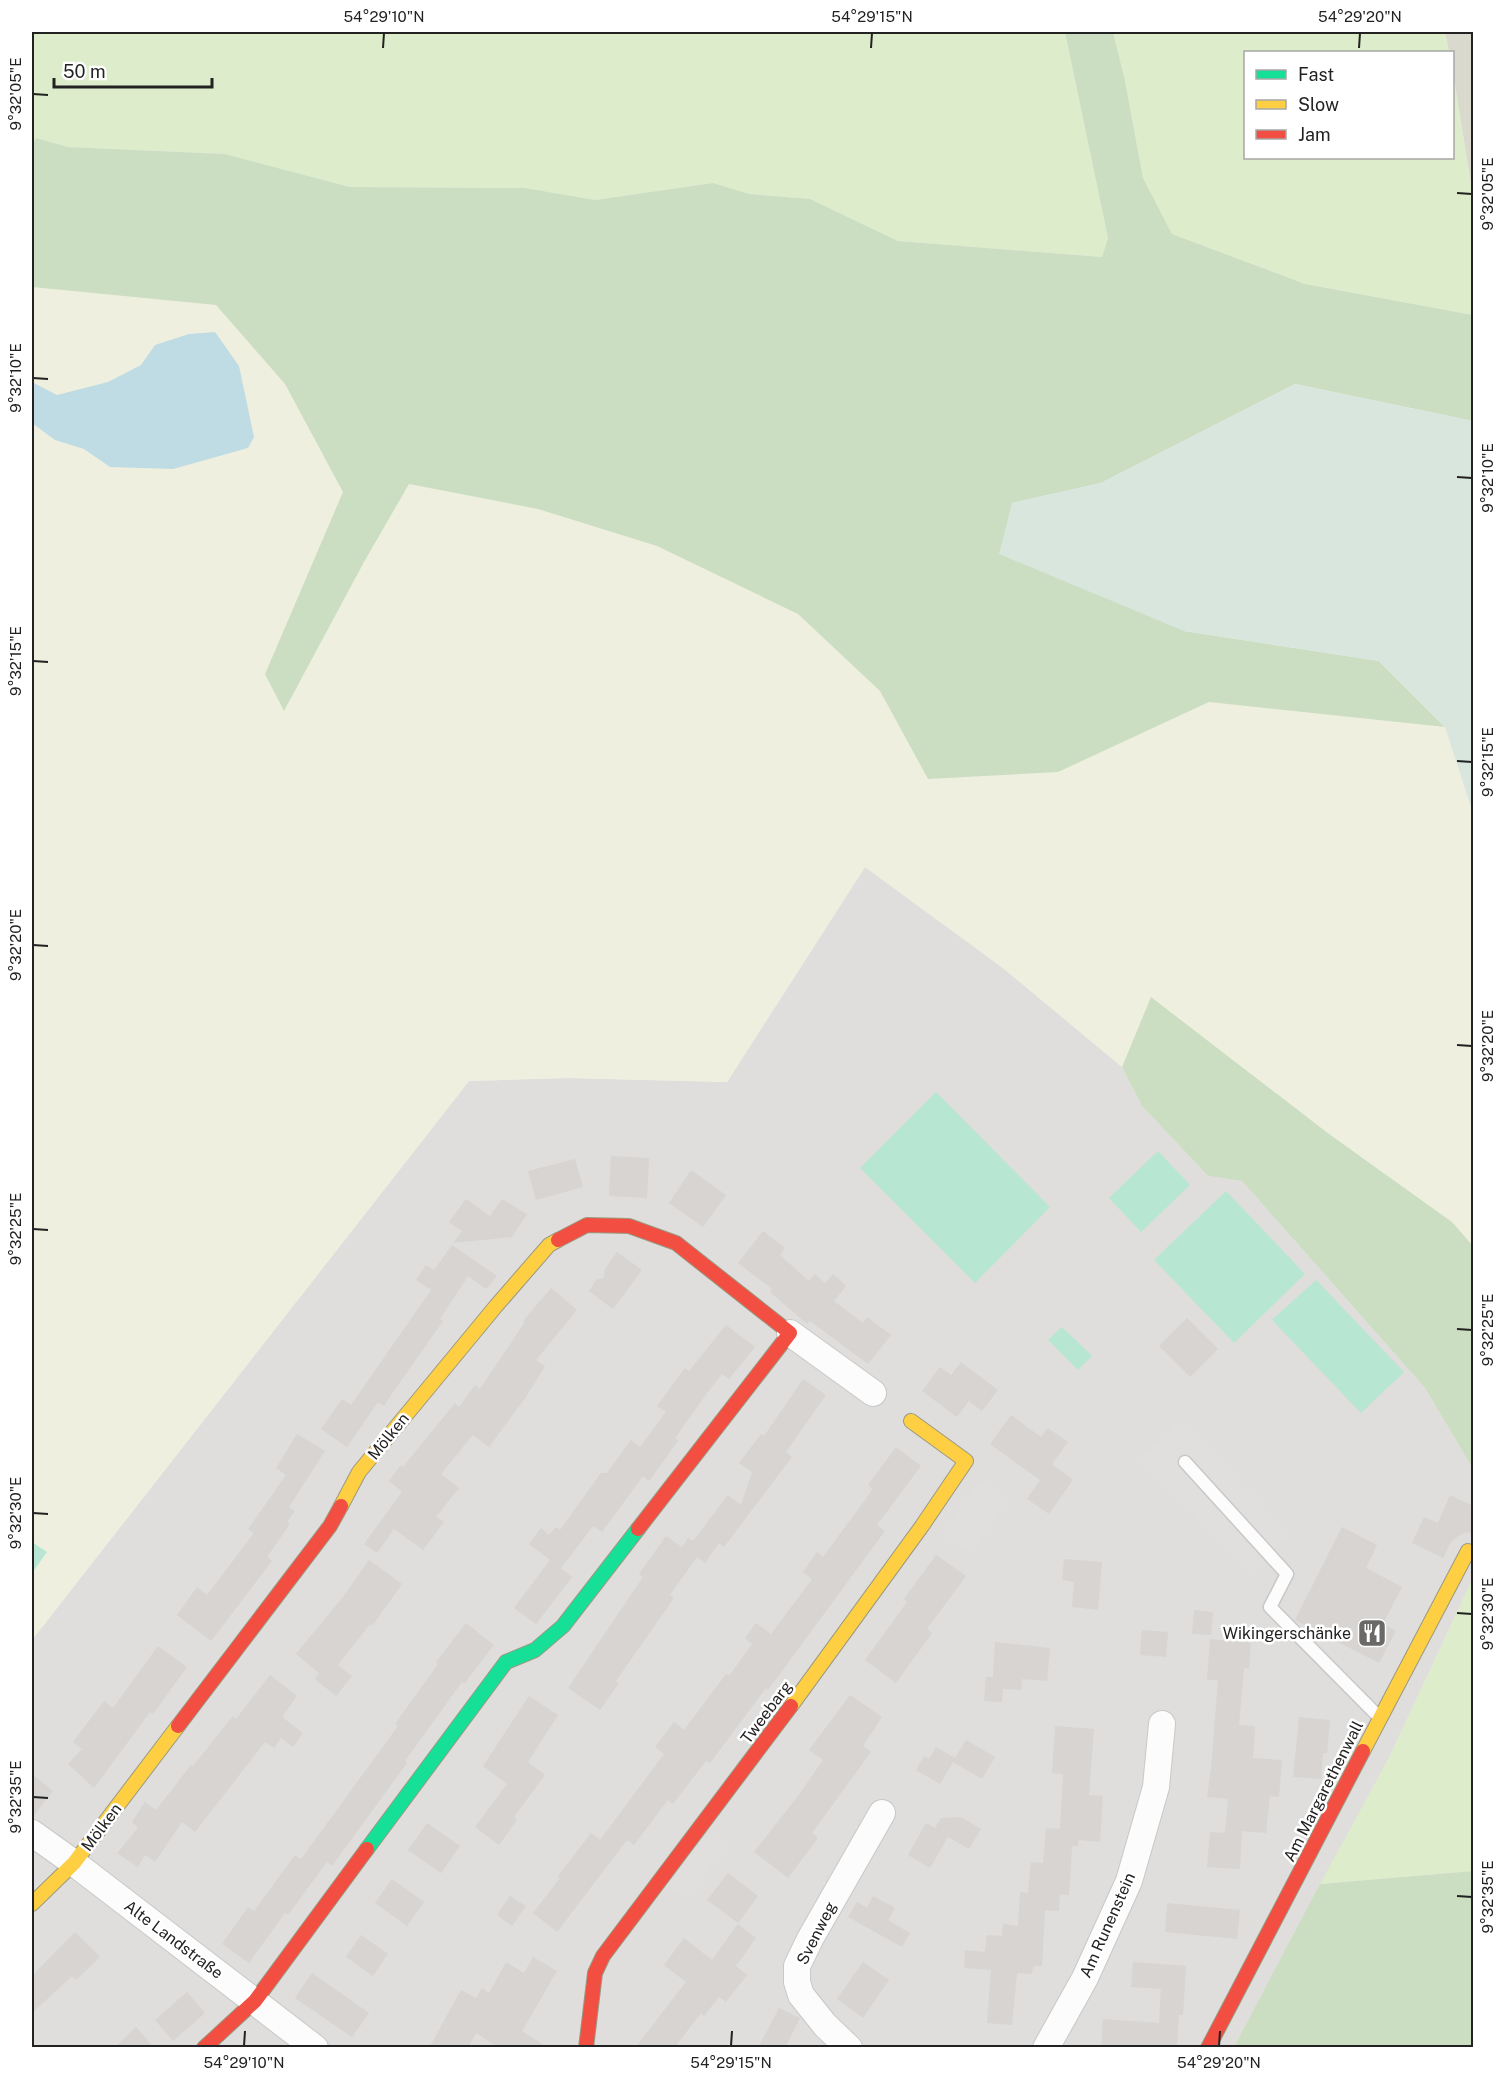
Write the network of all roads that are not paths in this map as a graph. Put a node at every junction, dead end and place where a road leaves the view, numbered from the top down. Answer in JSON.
{"nodes":[{"id":1,"x":790,"y":1333,"type":"junction"},
{"id":2,"x":873,"y":1393,"type":"dead end"},
{"id":3,"x":912,"y":1421,"type":"dead end"},
{"id":4,"x":1185,"y":1462,"type":"dead end"},
{"id":5,"x":1468,"y":1551,"type":"dead end"},
{"id":6,"x":1380,"y":1718,"type":"junction"},
{"id":7,"x":1162,"y":1724,"type":"dead end"},
{"id":8,"x":882,"y":1813,"type":"dead end"},
{"id":9,"x":32,"y":1833,"type":"edge"},
{"id":10,"x":74,"y":1863,"type":"junction"},
{"id":11,"x":32,"y":1904,"type":"edge"},
{"id":12,"x":255,"y":2001,"type":"junction"},
{"id":13,"x":204,"y":2048,"type":"edge"},
{"id":14,"x":315,"y":2048,"type":"edge"},
{"id":15,"x":586,"y":2048,"type":"edge"},
{"id":16,"x":849,"y":2048,"type":"edge"},
{"id":17,"x":1046,"y":2048,"type":"edge"},
{"id":18,"x":1208,"y":2048,"type":"edge"}],
"edges":[{"from":1,"to":2,"type":"street","name":"Mölken"},
{"from":1,"to":10,"type":"street","name":"Mölken"},
{"from":1,"to":12,"type":"street"},
{"from":3,"to":15,"type":"street","name":"Tweebarg"},
{"from":4,"to":6,"type":"lane"},
{"from":5,"to":6,"type":"street","name":"Am Margarethenwall"},
{"from":6,"to":18,"type":"street","name":"Am Margarethenwall"},
{"from":7,"to":17,"type":"street","name":"Am Runenstein"},
{"from":8,"to":16,"type":"street","name":"Svenweg"},
{"from":9,"to":10,"type":"street","name":"Alte Landstraße"},
{"from":10,"to":11,"type":"street","name":"Mölken"},
{"from":10,"to":12,"type":"street","name":"Alte Landstraße"},
{"from":12,"to":13,"type":"street"},
{"from":12,"to":14,"type":"street","name":"Alte Landstraße"}]}
